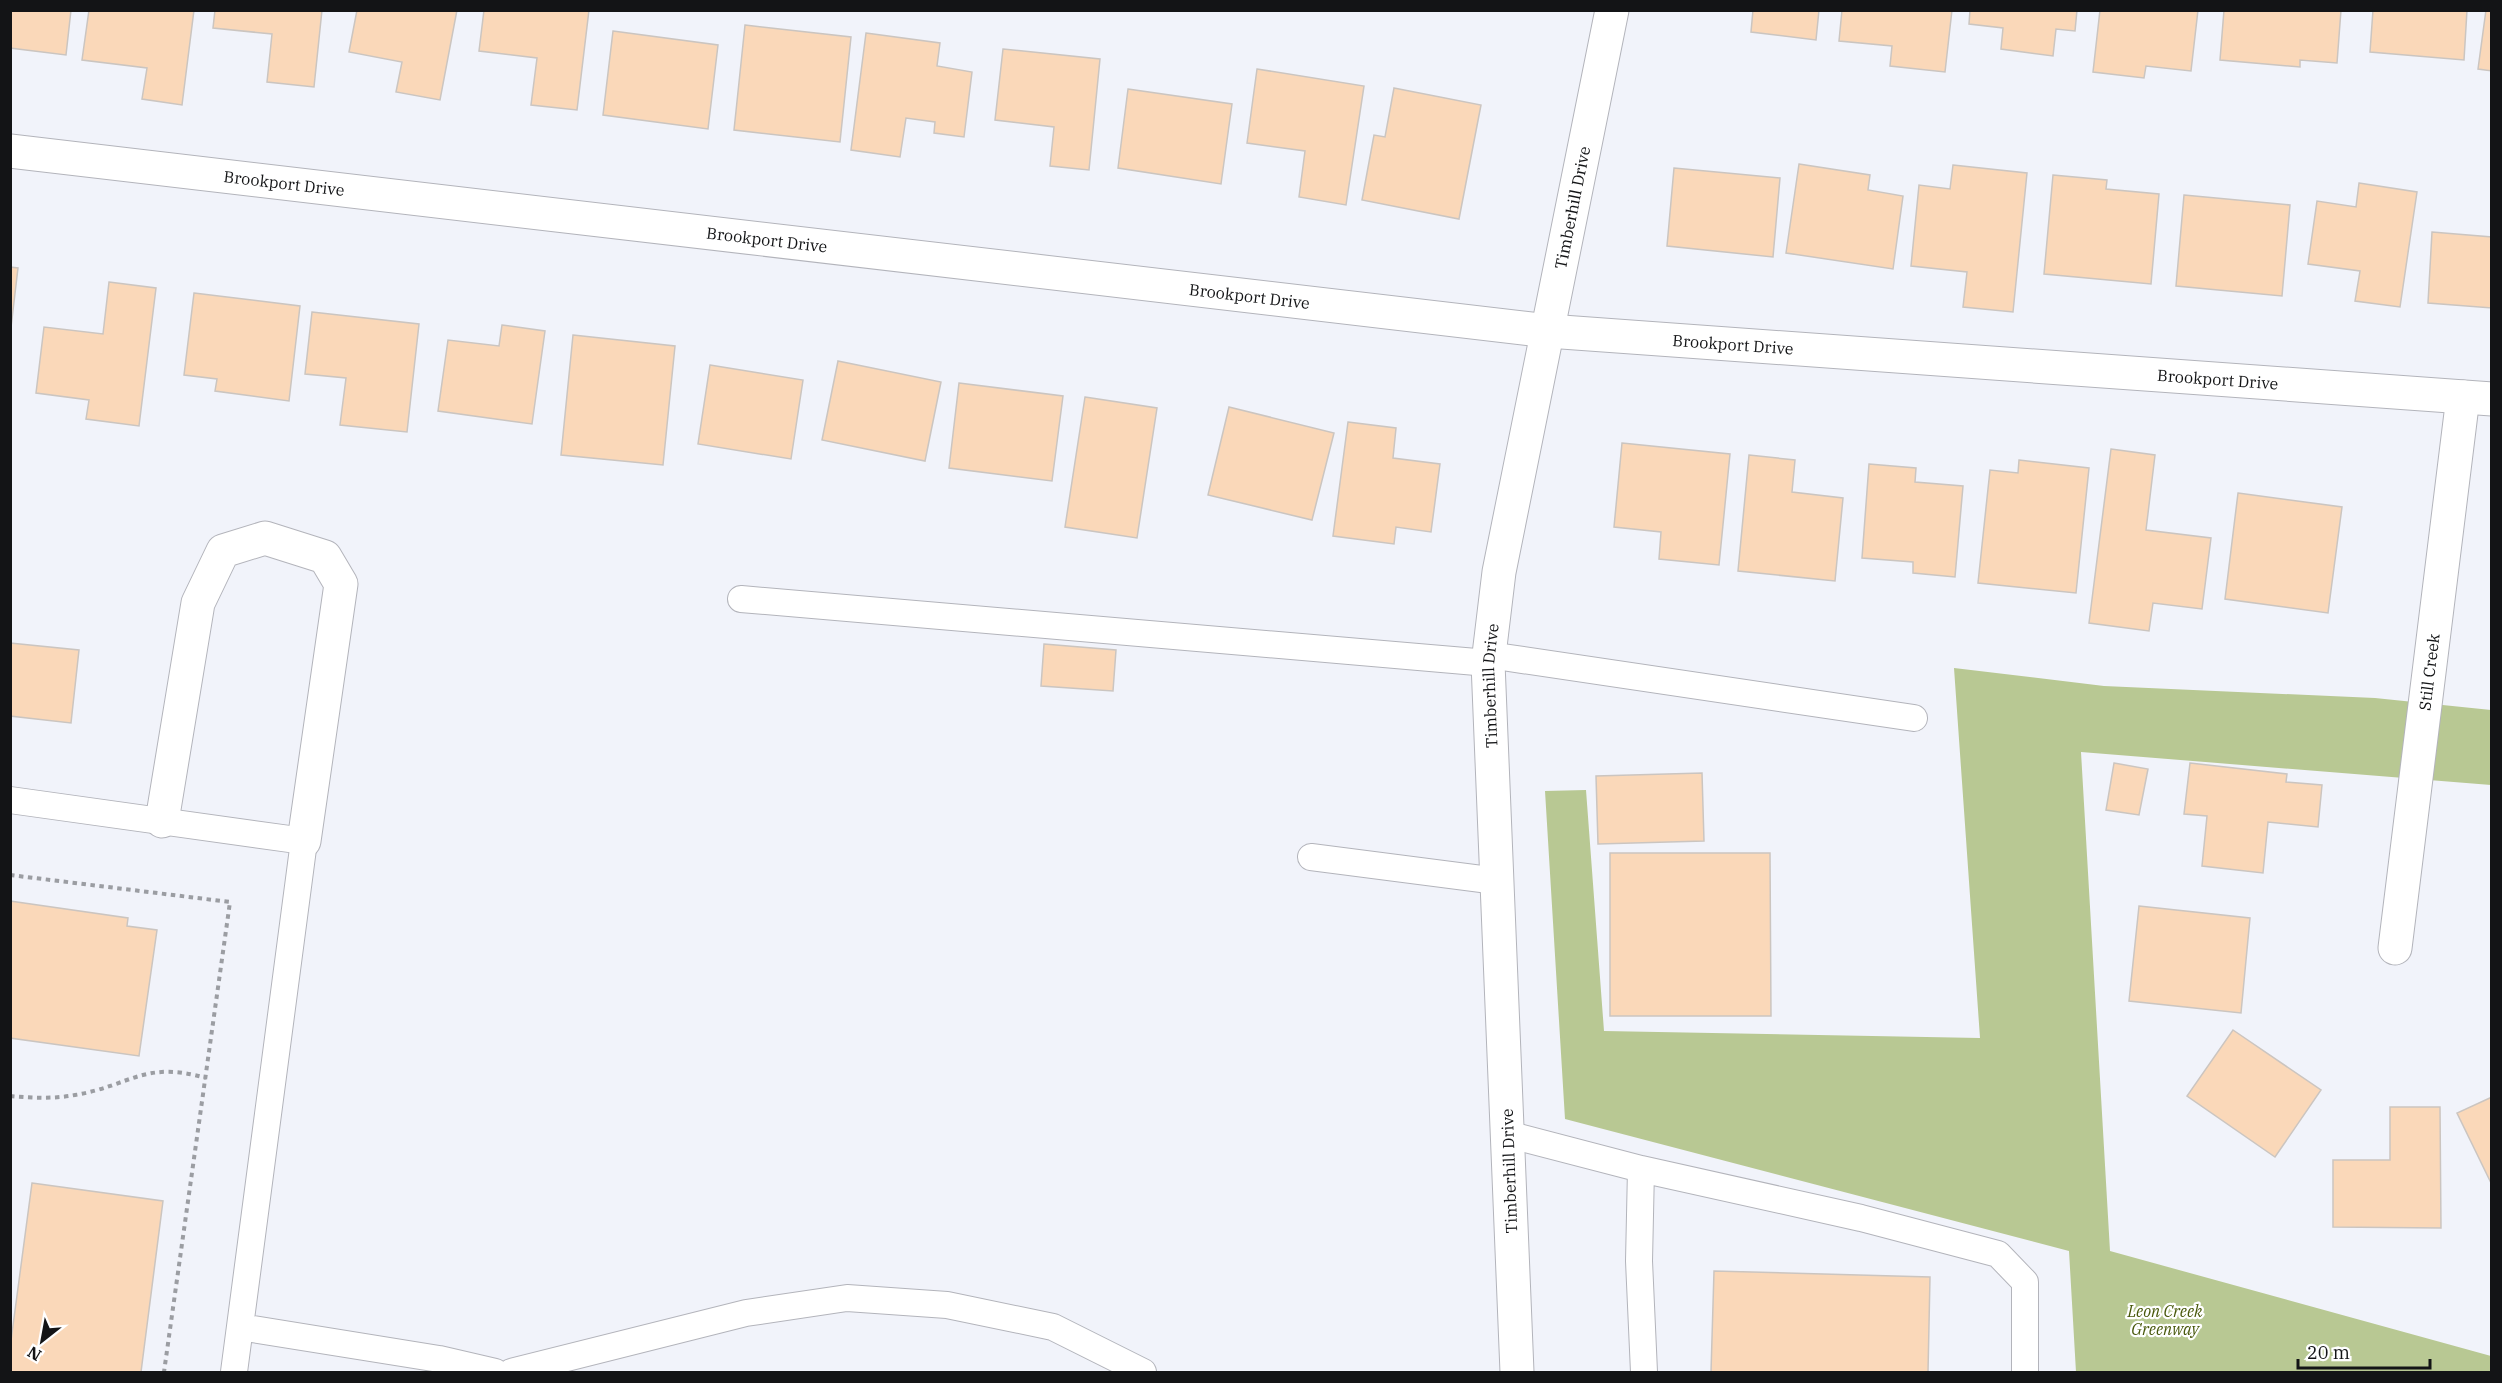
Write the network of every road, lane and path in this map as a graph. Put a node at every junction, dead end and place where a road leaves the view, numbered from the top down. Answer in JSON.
{"nodes":[{"id":1,"x":1612,"y":10,"type":"edge"},
{"id":2,"x":10,"y":151,"type":"edge"},
{"id":3,"x":1548,"y":331,"type":"junction"},
{"id":4,"x":2477,"y":398,"type":"edge"},
{"id":5,"x":741,"y":599,"type":"dead end"},
{"id":6,"x":1489,"y":659,"type":"junction"},
{"id":7,"x":1914,"y":718,"type":"dead end"},
{"id":8,"x":10,"y":800,"type":"edge"},
{"id":9,"x":162,"y":821,"type":"junction"},
{"id":10,"x":304,"y":841,"type":"junction"},
{"id":11,"x":1311,"y":857,"type":"dead end"},
{"id":12,"x":10,"y":875,"type":"edge"},
{"id":13,"x":1497,"y":880,"type":"junction"},
{"id":14,"x":2395,"y":948,"type":"dead end"},
{"id":15,"x":206,"y":1078,"type":"junction"},
{"id":16,"x":10,"y":1096,"type":"edge"},
{"id":17,"x":1507,"y":1134,"type":"junction"},
{"id":18,"x":1641,"y":1169,"type":"junction"},
{"id":19,"x":240,"y":1327,"type":"junction"},
{"id":20,"x":164,"y":1372,"type":"edge"},
{"id":21,"x":234,"y":1372,"type":"edge"},
{"id":22,"x":495,"y":1372,"type":"edge"},
{"id":23,"x":510,"y":1372,"type":"edge"},
{"id":24,"x":1143,"y":1372,"type":"edge"},
{"id":25,"x":1516,"y":1372,"type":"edge"},
{"id":26,"x":1644,"y":1372,"type":"edge"},
{"id":27,"x":2025,"y":1372,"type":"edge"}],
"edges":[{"from":1,"to":3,"type":"street","name":"Timberhill Drive"},
{"from":2,"to":3,"type":"street","name":"Brookport Drive"},
{"from":3,"to":4,"type":"street","name":"Brookport Drive"},
{"from":3,"to":6,"type":"street","name":"Timberhill Drive"},
{"from":4,"to":14,"type":"street","name":"Still Creek"},
{"from":5,"to":6,"type":"lane"},
{"from":6,"to":7,"type":"lane"},
{"from":6,"to":13,"type":"street","name":"Timberhill Drive"},
{"from":8,"to":9,"type":"lane"},
{"from":9,"to":10,"type":"lane"},
{"from":9,"to":10,"type":"street"},
{"from":10,"to":19,"type":"lane"},
{"from":11,"to":13,"type":"lane"},
{"from":12,"to":15,"type":"path"},
{"from":13,"to":17,"type":"street","name":"Timberhill Drive"},
{"from":15,"to":16,"type":"path"},
{"from":15,"to":20,"type":"path"},
{"from":17,"to":18,"type":"lane"},
{"from":17,"to":25,"type":"street","name":"Timberhill Drive"},
{"from":18,"to":26,"type":"lane"},
{"from":18,"to":27,"type":"lane"},
{"from":19,"to":21,"type":"lane"},
{"from":19,"to":22,"type":"lane"},
{"from":23,"to":24,"type":"lane"}]}
